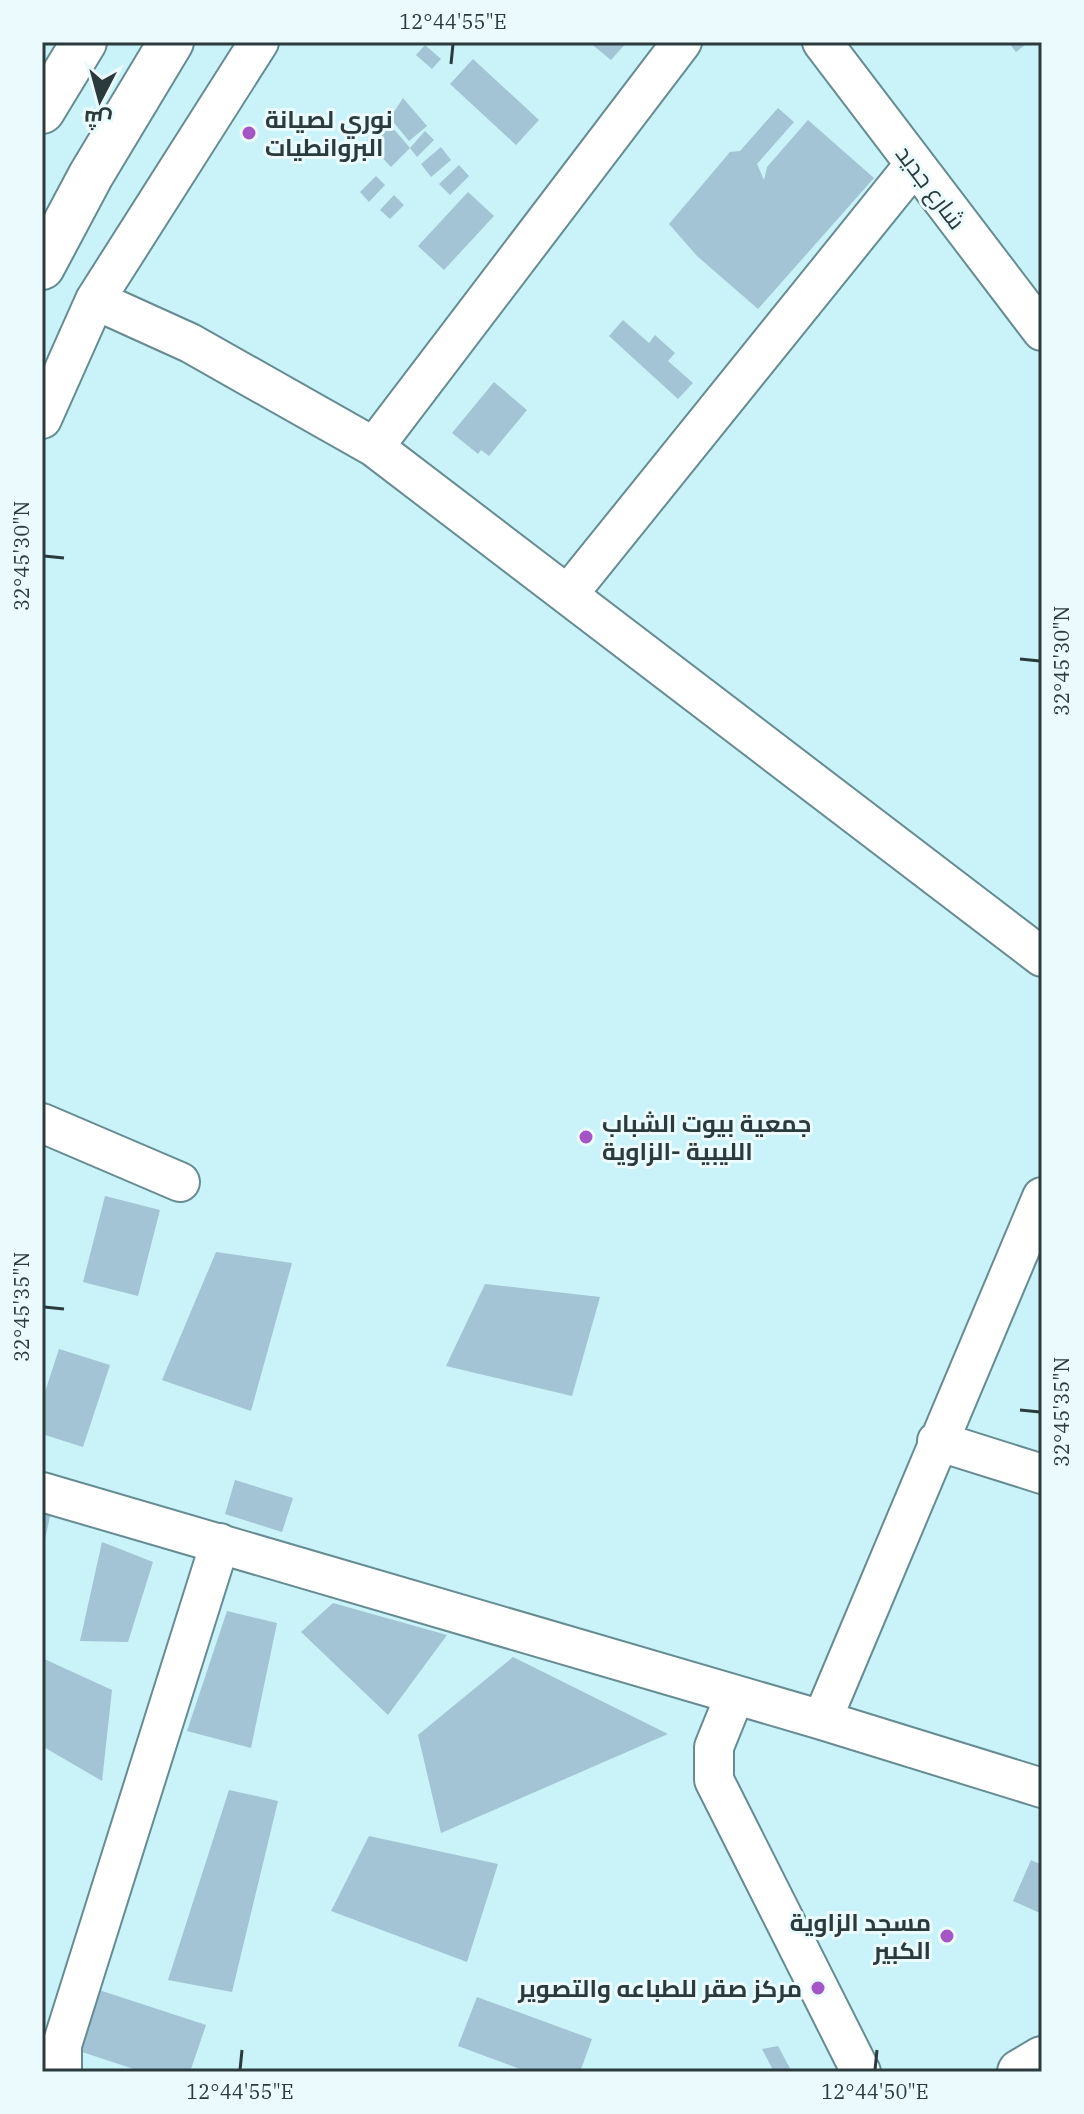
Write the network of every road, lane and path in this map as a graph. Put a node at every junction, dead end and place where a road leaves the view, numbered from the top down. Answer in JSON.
{"nodes":[{"id":1,"x":84,"y":42,"type":"edge"},
{"id":2,"x":171,"y":42,"type":"edge"},
{"id":3,"x":259,"y":42,"type":"edge"},
{"id":4,"x":682,"y":42,"type":"edge"},
{"id":5,"x":822,"y":42,"type":"edge"},
{"id":6,"x":42,"y":111,"type":"edge"},
{"id":7,"x":914,"y":165,"type":"junction"},
{"id":8,"x":42,"y":267,"type":"edge"},
{"id":9,"x":95,"y":300,"type":"junction"},
{"id":10,"x":1042,"y":331,"type":"edge"},
{"id":11,"x":42,"y":419,"type":"edge"},
{"id":12,"x":374,"y":447,"type":"junction"},
{"id":13,"x":569,"y":593,"type":"junction"},
{"id":14,"x":1042,"y":957,"type":"edge"},
{"id":15,"x":42,"y":1123,"type":"edge"},
{"id":16,"x":180,"y":1182,"type":"dead end"},
{"id":17,"x":1042,"y":1197,"type":"edge"},
{"id":18,"x":937,"y":1441,"type":"junction"},
{"id":19,"x":1042,"y":1474,"type":"edge"},
{"id":20,"x":42,"y":1492,"type":"edge"},
{"id":21,"x":220,"y":1543,"type":"junction"},
{"id":22,"x":735,"y":1695,"type":"junction"},
{"id":23,"x":822,"y":1720,"type":"junction"},
{"id":24,"x":1042,"y":1788,"type":"edge"},
{"id":25,"x":1042,"y":2059,"type":"edge"},
{"id":26,"x":62,"y":2072,"type":"edge"},
{"id":27,"x":861,"y":2072,"type":"edge"},
{"id":28,"x":1020,"y":2072,"type":"edge"}],
"edges":[{"from":1,"to":6,"type":"main road"},
{"from":2,"to":8,"type":"main road"},
{"from":3,"to":9,"type":"street"},
{"from":4,"to":12,"type":"street"},
{"from":5,"to":7,"type":"street","name":"شارع جديد"},
{"from":7,"to":10,"type":"street","name":"شارع جديد"},
{"from":7,"to":13,"type":"street"},
{"from":9,"to":11,"type":"street"},
{"from":9,"to":12,"type":"street"},
{"from":12,"to":13,"type":"street"},
{"from":13,"to":14,"type":"street"},
{"from":15,"to":16,"type":"street"},
{"from":17,"to":18,"type":"street"},
{"from":18,"to":19,"type":"street"},
{"from":18,"to":23,"type":"street"},
{"from":20,"to":21,"type":"street"},
{"from":21,"to":22,"type":"street"},
{"from":21,"to":26,"type":"street"},
{"from":22,"to":23,"type":"street"},
{"from":22,"to":27,"type":"street"},
{"from":23,"to":24,"type":"street"},
{"from":25,"to":28,"type":"main road"}]}
